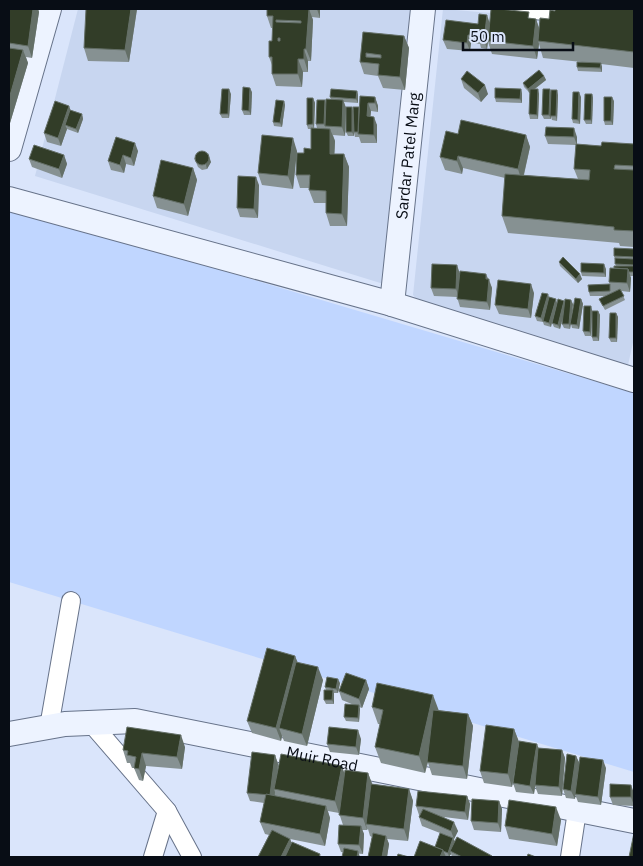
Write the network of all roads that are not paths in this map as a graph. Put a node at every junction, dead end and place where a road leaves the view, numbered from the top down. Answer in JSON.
{"nodes":[{"id":1,"x":49,"y":9,"type":"edge"},
{"id":2,"x":423,"y":9,"type":"edge"},
{"id":3,"x":519,"y":9,"type":"edge"},
{"id":4,"x":581,"y":12,"type":"edge"},
{"id":5,"x":9,"y":149,"type":"edge"},
{"id":6,"x":9,"y":199,"type":"edge"},
{"id":7,"x":392,"y":304,"type":"junction"},
{"id":8,"x":634,"y":380,"type":"edge"},
{"id":9,"x":71,"y":601,"type":"dead end"},
{"id":10,"x":91,"y":723,"type":"junction"},
{"id":11,"x":49,"y":726,"type":"junction"},
{"id":12,"x":9,"y":734,"type":"edge"},
{"id":13,"x":167,"y":810,"type":"junction"},
{"id":14,"x":578,"y":811,"type":"junction"},
{"id":15,"x":634,"y":822,"type":"edge"},
{"id":16,"x":153,"y":857,"type":"edge"},
{"id":17,"x":192,"y":857,"type":"edge"},
{"id":18,"x":570,"y":857,"type":"edge"}],
"edges":[{"from":1,"to":5,"type":"street"},
{"from":2,"to":7,"type":"street","name":"Sardar Patel Marg"},
{"from":3,"to":4,"type":"street"},
{"from":6,"to":7,"type":"street"},
{"from":7,"to":8,"type":"street"},
{"from":9,"to":11,"type":"street"},
{"from":10,"to":11,"type":"street","name":"Muir Road"},
{"from":10,"to":13,"type":"street"},
{"from":10,"to":14,"type":"street","name":"Muir Road"},
{"from":11,"to":12,"type":"street","name":"Muir Road"},
{"from":13,"to":16,"type":"street"},
{"from":13,"to":17,"type":"street"},
{"from":14,"to":15,"type":"street","name":"Muir Road"},
{"from":14,"to":18,"type":"street"}]}
